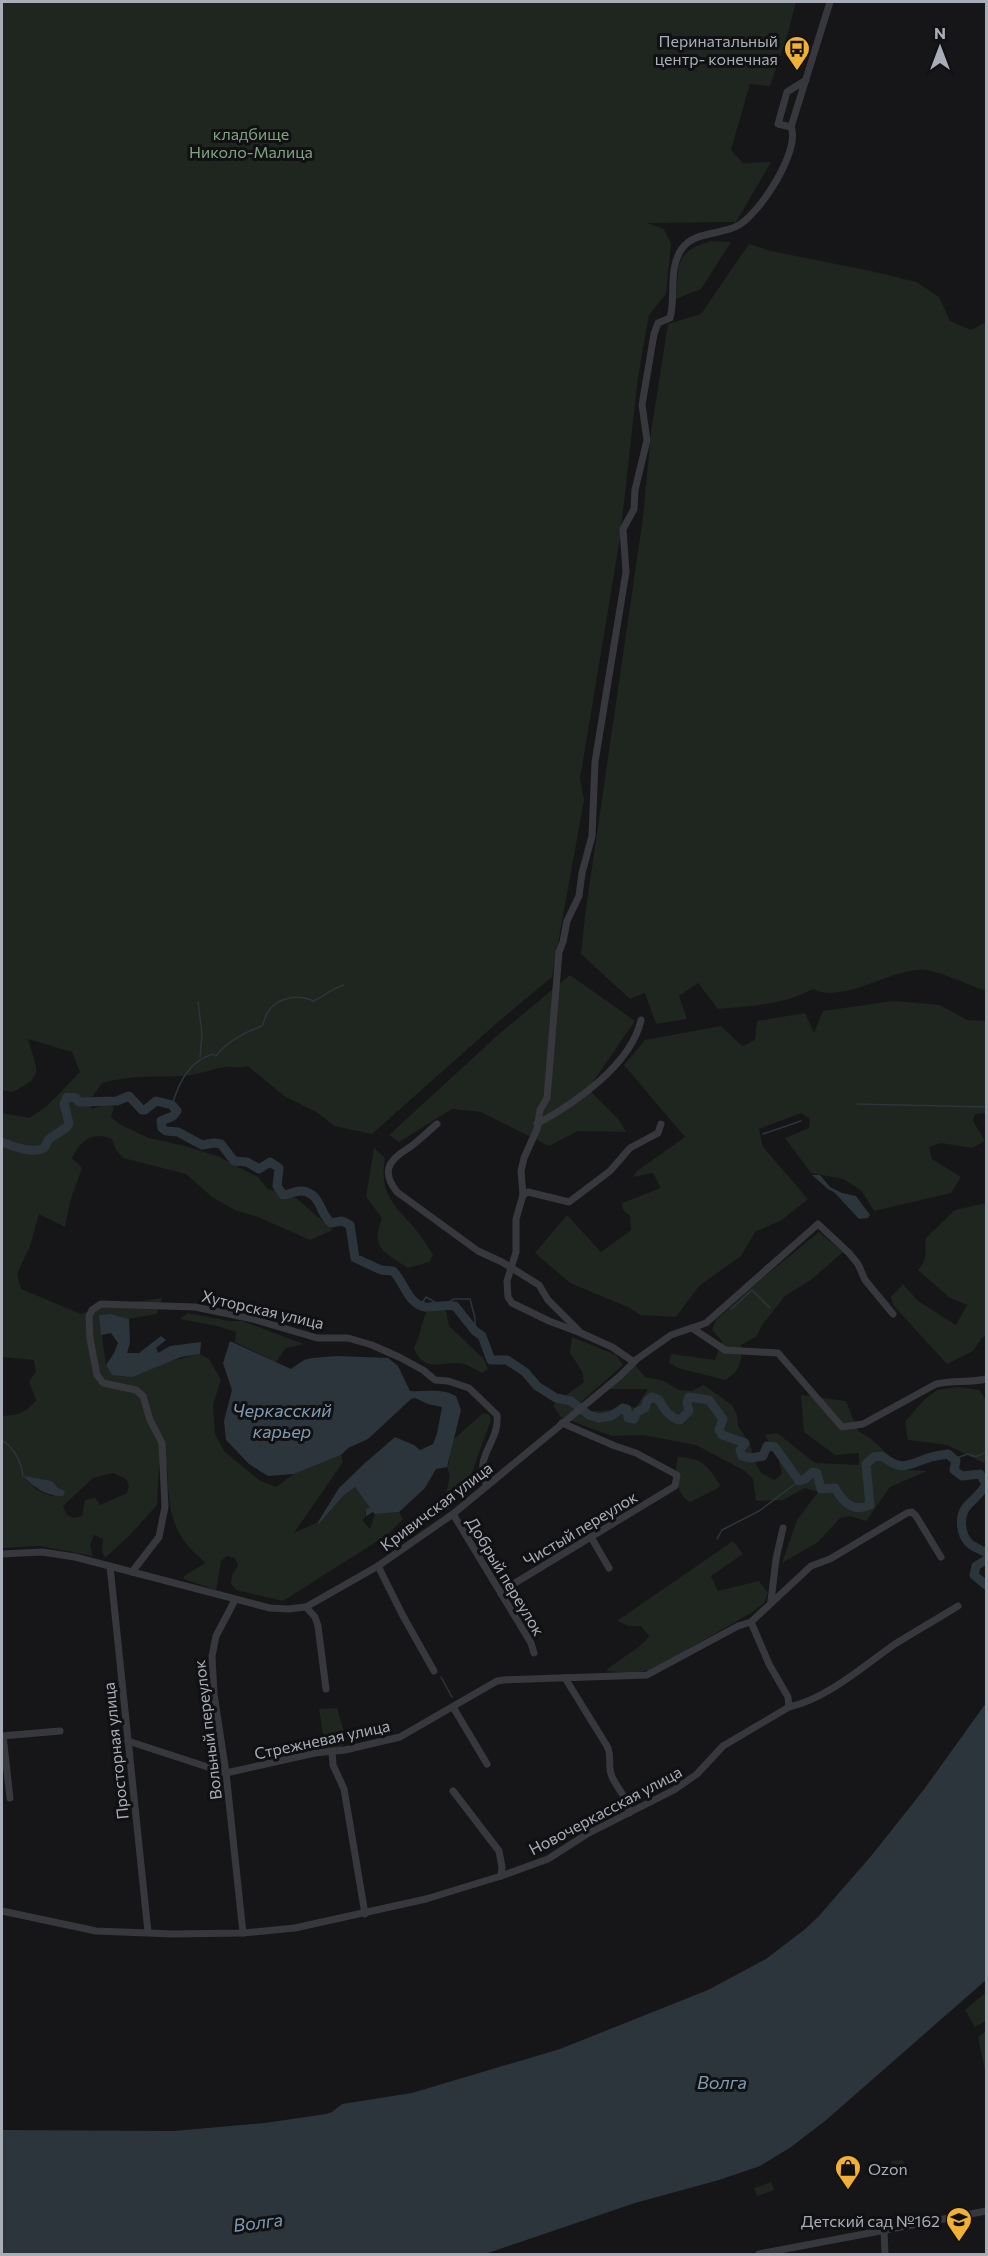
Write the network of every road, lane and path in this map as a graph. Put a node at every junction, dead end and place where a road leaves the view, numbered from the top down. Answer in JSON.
{"nodes":[{"id":1,"x":830,"y":2,"type":"edge"},
{"id":2,"x":806,"y":80,"type":"junction"},
{"id":3,"x":791,"y":127,"type":"junction"},
{"id":4,"x":641,"y":1020,"type":"dead end"},
{"id":5,"x":437,"y":1124,"type":"dead end"},
{"id":6,"x":537,"y":1124,"type":"junction"},
{"id":7,"x":660,"y":1124,"type":"dead end"},
{"id":8,"x":523,"y":1195,"type":"junction"},
{"id":9,"x":511,"y":1269,"type":"junction"},
{"id":10,"x":893,"y":1314,"type":"dead end"},
{"id":11,"x":692,"y":1328,"type":"junction"},
{"id":12,"x":581,"y":1333,"type":"junction"},
{"id":13,"x":634,"y":1362,"type":"junction"},
{"id":14,"x":987,"y":1379,"type":"edge"},
{"id":15,"x":562,"y":1423,"type":"junction"},
{"id":16,"x":487,"y":1486,"type":"junction"},
{"id":17,"x":453,"y":1514,"type":"junction"},
{"id":18,"x":783,"y":1528,"type":"dead end"},
{"id":19,"x":591,"y":1537,"type":"junction"},
{"id":20,"x":2,"y":1554,"type":"edge"},
{"id":21,"x":941,"y":1557,"type":"dead end"},
{"id":22,"x":110,"y":1566,"type":"junction"},
{"id":23,"x":378,"y":1566,"type":"junction"},
{"id":24,"x":609,"y":1568,"type":"dead end"},
{"id":25,"x":132,"y":1572,"type":"junction"},
{"id":26,"x":501,"y":1594,"type":"junction"},
{"id":27,"x":235,"y":1600,"type":"junction"},
{"id":28,"x":771,"y":1601,"type":"junction"},
{"id":29,"x":958,"y":1606,"type":"dead end"},
{"id":30,"x":306,"y":1607,"type":"junction"},
{"id":31,"x":751,"y":1622,"type":"junction"},
{"id":32,"x":534,"y":1653,"type":"dead end"},
{"id":33,"x":434,"y":1671,"type":"dead end"},
{"id":34,"x":566,"y":1678,"type":"junction"},
{"id":35,"x":326,"y":1689,"type":"dead end"},
{"id":36,"x":453,"y":1707,"type":"junction"},
{"id":37,"x":789,"y":1707,"type":"junction"},
{"id":38,"x":60,"y":1731,"type":"dead end"},
{"id":39,"x":2,"y":1736,"type":"edge"},
{"id":40,"x":128,"y":1741,"type":"junction"},
{"id":41,"x":332,"y":1752,"type":"junction"},
{"id":42,"x":487,"y":1764,"type":"dead end"},
{"id":43,"x":226,"y":1773,"type":"junction"},
{"id":44,"x":453,"y":1791,"type":"dead end"},
{"id":45,"x":10,"y":1798,"type":"dead end"},
{"id":46,"x":629,"y":1813,"type":"junction"},
{"id":47,"x":501,"y":1876,"type":"junction"},
{"id":48,"x":2,"y":1911,"type":"edge"},
{"id":49,"x":365,"y":1914,"type":"junction"},
{"id":50,"x":148,"y":1932,"type":"junction"},
{"id":51,"x":243,"y":1933,"type":"junction"},
{"id":52,"x":987,"y":2211,"type":"edge"},
{"id":53,"x":884,"y":2230,"type":"junction"},
{"id":54,"x":759,"y":2254,"type":"edge"},
{"id":55,"x":885,"y":2254,"type":"edge"}],
"edges":[{"from":1,"to":2,"type":"street"},
{"from":2,"to":3,"type":"street"},
{"from":2,"to":3,"type":"street"},
{"from":3,"to":6,"type":"street"},
{"from":4,"to":6,"type":"street"},
{"from":5,"to":9,"type":"street"},
{"from":6,"to":8,"type":"street"},
{"from":7,"to":8,"type":"street"},
{"from":8,"to":9,"type":"street"},
{"from":9,"to":12,"type":"street"},
{"from":9,"to":12,"type":"street"},
{"from":10,"to":11,"type":"street","name":"Кривичская улица"},
{"from":11,"to":13,"type":"street","name":"Кривичская улица"},
{"from":11,"to":14,"type":"street"},
{"from":12,"to":13,"type":"street"},
{"from":13,"to":15,"type":"street","name":"Кривичская улица"},
{"from":15,"to":16,"type":"street","name":"Кривичская улица"},
{"from":15,"to":19,"type":"street","name":"Чистый переулок"},
{"from":16,"to":17,"type":"street","name":"Кривичская улица"},
{"from":16,"to":25,"type":"street","name":"Хуторская улица"},
{"from":17,"to":23,"type":"street","name":"Кривичская улица"},
{"from":17,"to":26,"type":"street","name":"Добрый переулок"},
{"from":18,"to":28,"type":"street"},
{"from":19,"to":24,"type":"street"},
{"from":19,"to":26,"type":"street","name":"Чистый переулок"},
{"from":20,"to":22,"type":"street","name":"Кривичская улица"},
{"from":21,"to":28,"type":"street"},
{"from":22,"to":25,"type":"street","name":"Кривичская улица"},
{"from":22,"to":40,"type":"street","name":"Просторная улица"},
{"from":23,"to":30,"type":"street","name":"Кривичская улица"},
{"from":23,"to":33,"type":"street"},
{"from":25,"to":27,"type":"street","name":"Кривичская улица"},
{"from":26,"to":32,"type":"street","name":"Добрый переулок"},
{"from":27,"to":30,"type":"street","name":"Кривичская улица"},
{"from":27,"to":43,"type":"street","name":"Вольный переулок"},
{"from":28,"to":31,"type":"street"},
{"from":29,"to":37,"type":"street","name":"Новочеркасская улица"},
{"from":30,"to":35,"type":"street"},
{"from":31,"to":34,"type":"street","name":"Стрежневая улица"},
{"from":31,"to":37,"type":"street"},
{"from":34,"to":36,"type":"street","name":"Стрежневая улица"},
{"from":34,"to":46,"type":"street"},
{"from":36,"to":41,"type":"street","name":"Стрежневая улица"},
{"from":36,"to":42,"type":"street"},
{"from":37,"to":46,"type":"street","name":"Новочеркасская улица"},
{"from":38,"to":39,"type":"street"},
{"from":39,"to":45,"type":"street"},
{"from":40,"to":43,"type":"street"},
{"from":40,"to":50,"type":"street","name":"Просторная улица"},
{"from":41,"to":43,"type":"street","name":"Стрежневая улица"},
{"from":41,"to":49,"type":"street"},
{"from":43,"to":51,"type":"street","name":"Вольный переулок"},
{"from":44,"to":47,"type":"street"},
{"from":46,"to":47,"type":"street","name":"Новочеркасская улица"},
{"from":47,"to":49,"type":"street","name":"Новочеркасская улица"},
{"from":48,"to":50,"type":"street","name":"Новочеркасская улица"},
{"from":49,"to":51,"type":"street","name":"Новочеркасская улица"},
{"from":50,"to":51,"type":"street","name":"Новочеркасская улица"},
{"from":52,"to":53,"type":"street"},
{"from":53,"to":54,"type":"street"},
{"from":53,"to":55,"type":"street"}]}
